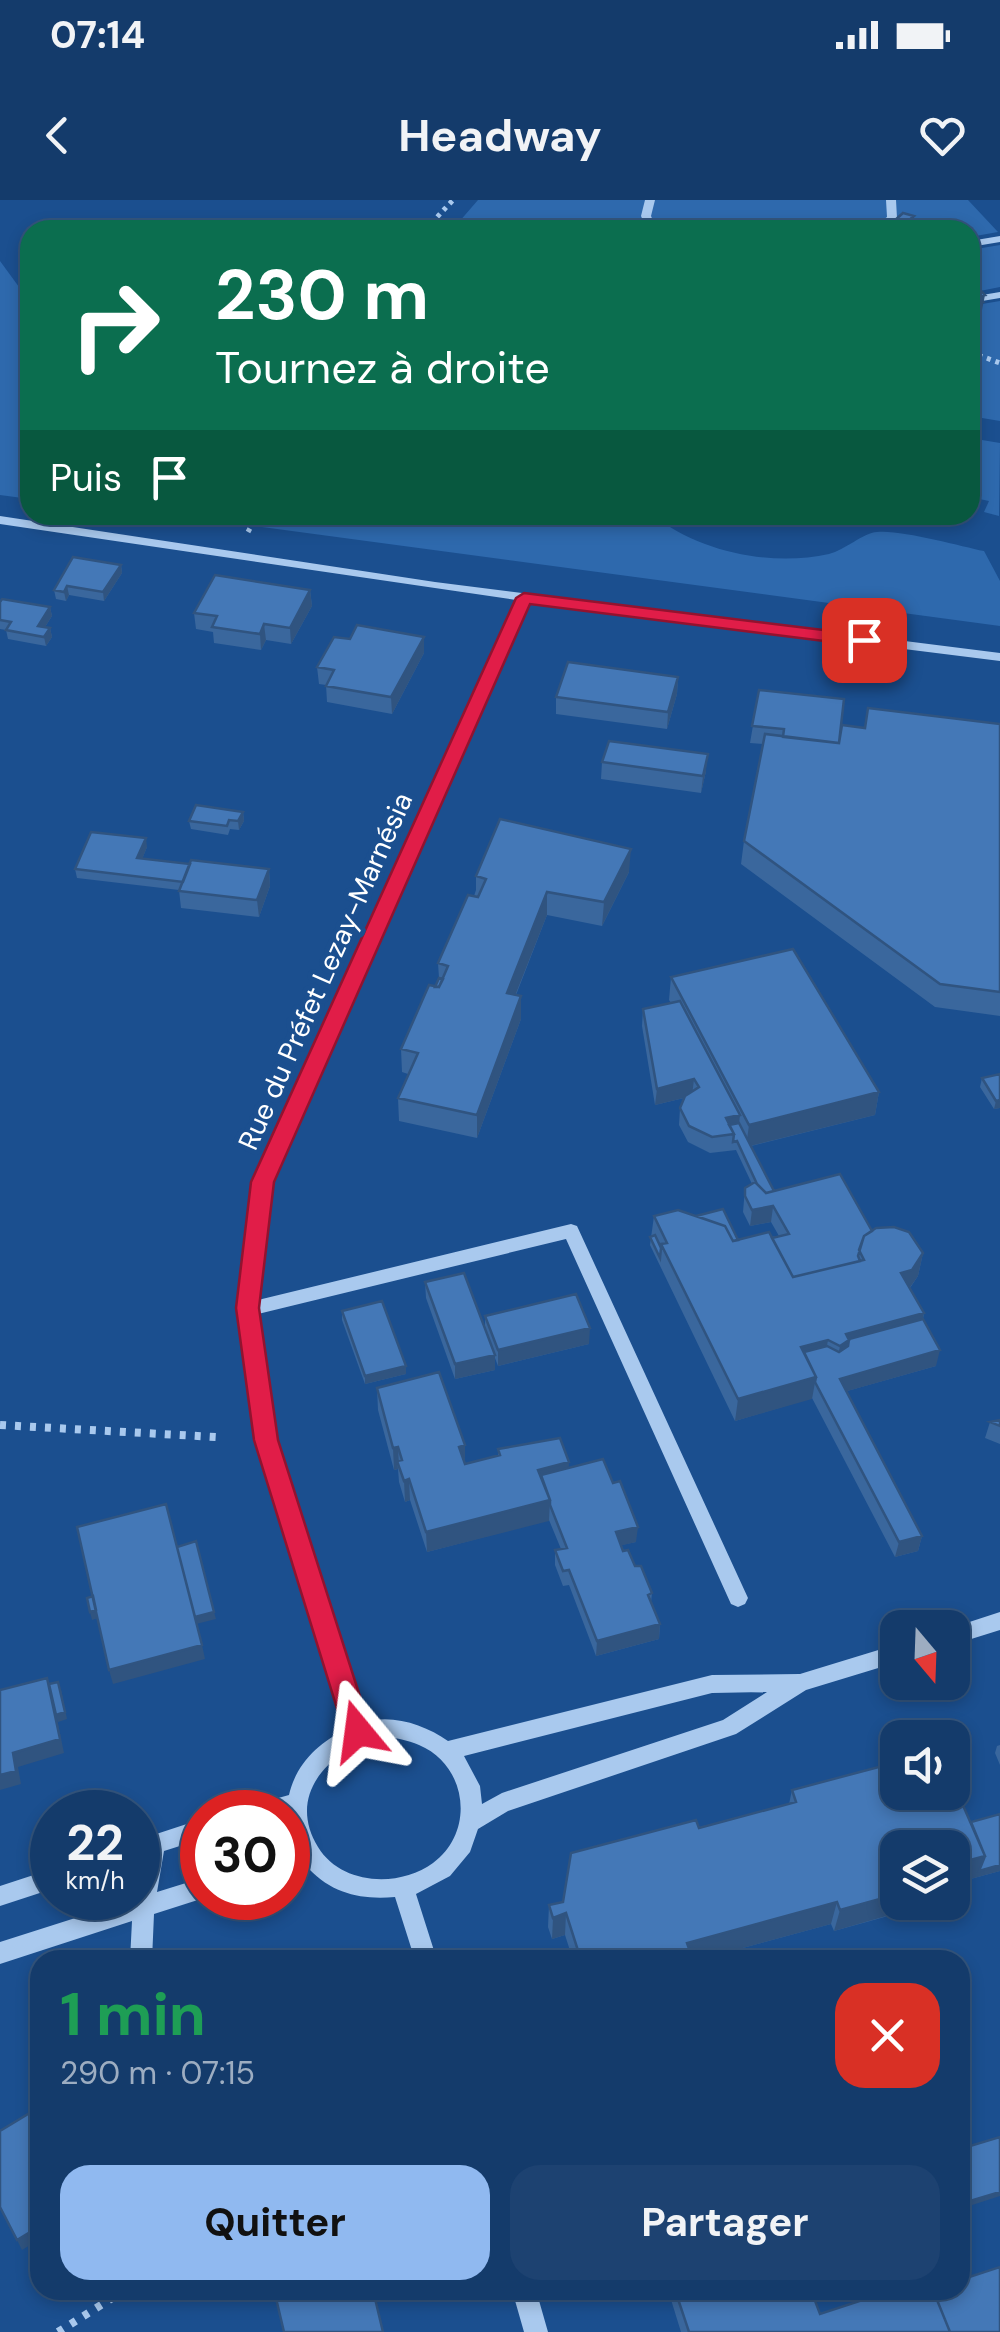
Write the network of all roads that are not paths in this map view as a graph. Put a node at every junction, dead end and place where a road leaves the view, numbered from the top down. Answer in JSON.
{"nodes":[{"id":1,"x":34,"y":525,"type":"edge"},
{"id":2,"x":524,"y":598,"type":"junction"},
{"id":3,"x":1000,"y":658,"type":"edge"},
{"id":4,"x":248,"y":1308,"type":"junction"},
{"id":5,"x":738,"y":1598,"type":"dead end"},
{"id":6,"x":1000,"y":1621,"type":"edge"},
{"id":7,"x":970,"y":1630,"type":"edge"},
{"id":8,"x":880,"y":1658,"type":"edge"},
{"id":9,"x":800,"y":1682,"type":"junction"},
{"id":10,"x":358,"y":1731,"type":"junction"},
{"id":11,"x":450,"y":1750,"type":"junction"},
{"id":12,"x":300,"y":1790,"type":"edge"},
{"id":13,"x":472,"y":1822,"type":"junction"},
{"id":14,"x":310,"y":1854,"type":"edge"},
{"id":15,"x":312,"y":1858,"type":"joint"},
{"id":16,"x":30,"y":1886,"type":"edge"},
{"id":17,"x":403,"y":1888,"type":"junction"},
{"id":18,"x":0,"y":1896,"type":"edge"},
{"id":19,"x":101,"y":1920,"type":"edge"},
{"id":20,"x":143,"y":1920,"type":"edge"},
{"id":21,"x":142,"y":1950,"type":"edge"},
{"id":22,"x":423,"y":1950,"type":"edge"},
{"id":23,"x":0,"y":1953,"type":"edge"},
{"id":24,"x":527,"y":2300,"type":"edge"},
{"id":25,"x":536,"y":2332,"type":"edge"}],
"edges":[{"from":1,"to":2,"type":"street"},
{"from":2,"to":3,"type":"street"},
{"from":2,"to":4,"type":"street","name":"Rue du Préfet Lezay-Marnésia"},
{"from":4,"to":5,"type":"street"},
{"from":4,"to":10,"type":"street","name":"Rue du Préfet Lezay-Marnésia"},
{"from":6,"to":7,"type":"street"},
{"from":8,"to":9,"type":"street"},
{"from":9,"to":11,"type":"street"},
{"from":9,"to":13,"type":"street"},
{"from":10,"to":11,"type":"street"},
{"from":10,"to":12,"type":"street"},
{"from":11,"to":13,"type":"street"},
{"from":13,"to":17,"type":"street"},
{"from":14,"to":15,"type":"street"},
{"from":15,"to":17,"type":"street"},
{"from":16,"to":18,"type":"street"},
{"from":17,"to":22,"type":"street"},
{"from":19,"to":23,"type":"street"},
{"from":20,"to":21,"type":"street"},
{"from":24,"to":25,"type":"street"}]}
